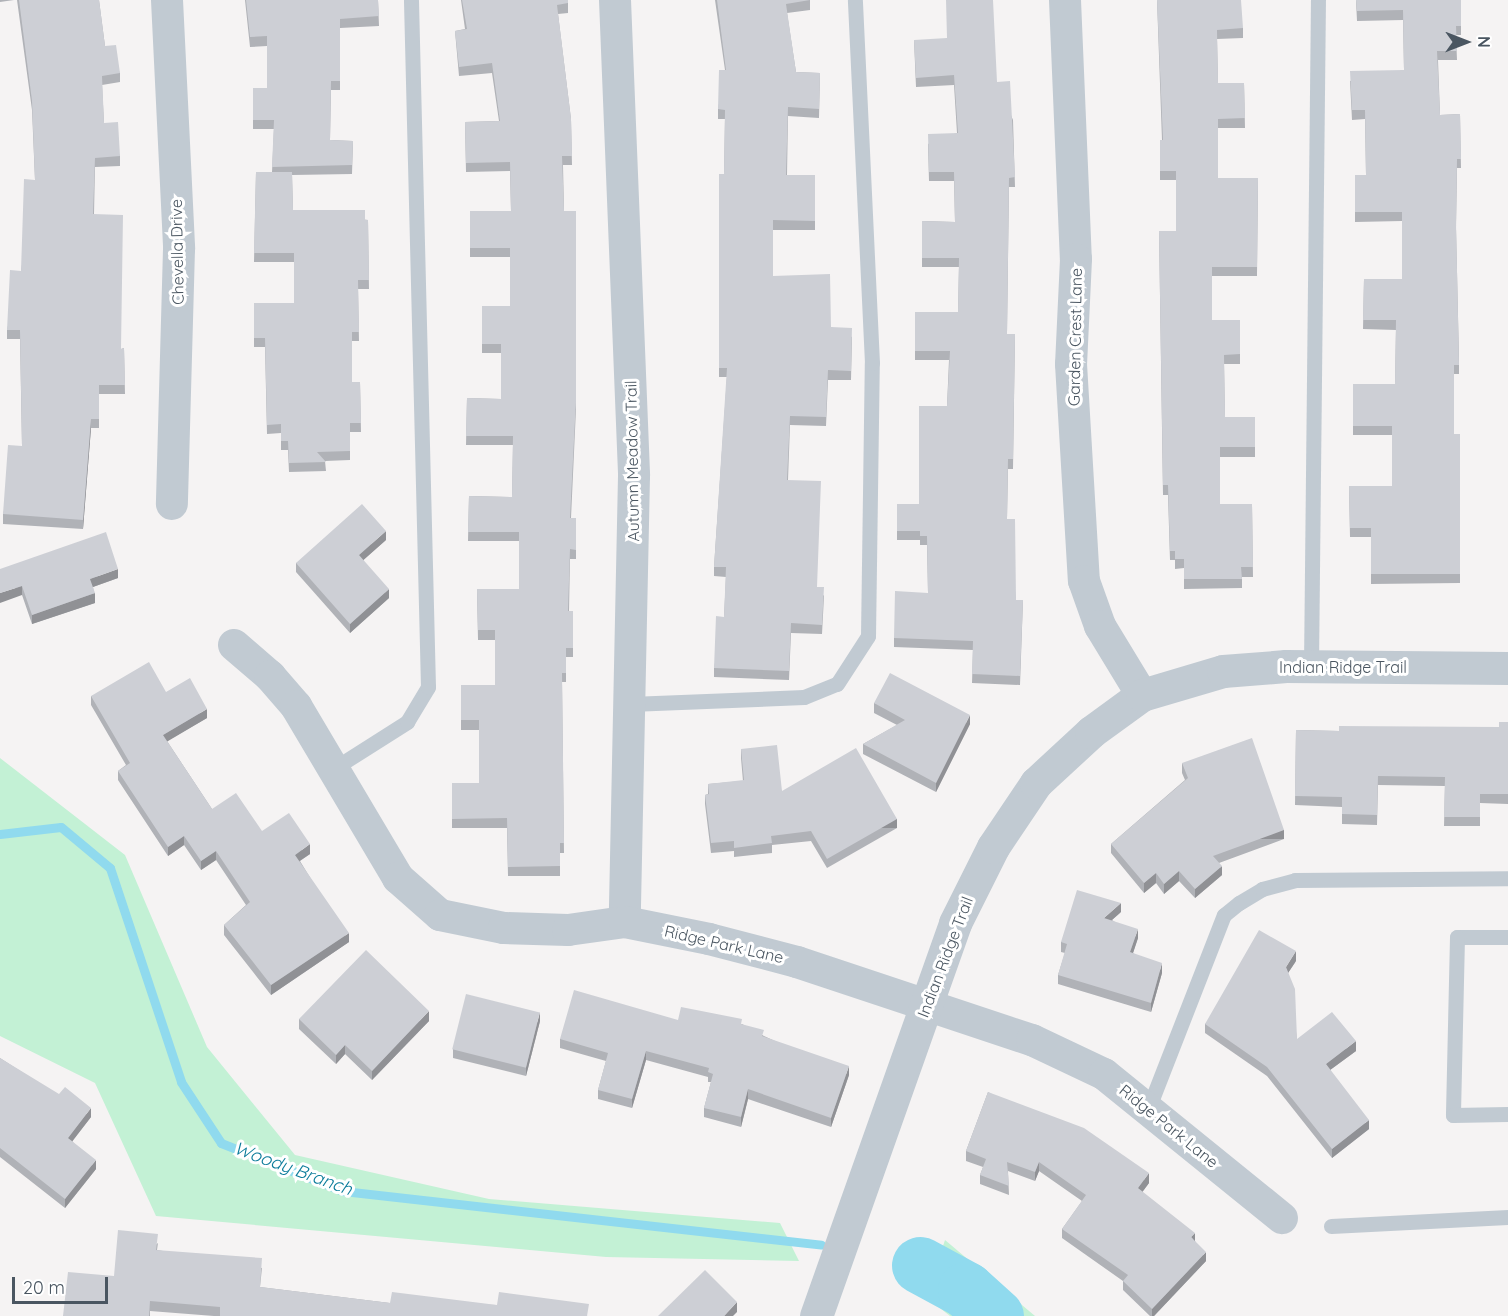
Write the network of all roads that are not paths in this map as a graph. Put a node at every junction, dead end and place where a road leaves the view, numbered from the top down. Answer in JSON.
{"nodes":[{"id":1,"x":167,"y":0,"type":"edge"},
{"id":2,"x":411,"y":0,"type":"edge"},
{"id":3,"x":615,"y":0,"type":"edge"},
{"id":4,"x":855,"y":0,"type":"edge"},
{"id":5,"x":1065,"y":0,"type":"edge"},
{"id":6,"x":1318,"y":0,"type":"edge"},
{"id":7,"x":172,"y":504,"type":"dead end"},
{"id":8,"x":234,"y":645,"type":"dead end"},
{"id":9,"x":1311,"y":666,"type":"junction"},
{"id":10,"x":1508,"y":668,"type":"edge"},
{"id":11,"x":1142,"y":695,"type":"junction"},
{"id":12,"x":630,"y":704,"type":"junction"},
{"id":13,"x":333,"y":769,"type":"junction"},
{"id":14,"x":1508,"y":878,"type":"edge"},
{"id":15,"x":625,"y":922,"type":"junction"},
{"id":16,"x":1508,"y":937,"type":"edge"},
{"id":17,"x":927,"y":1004,"type":"junction"},
{"id":18,"x":1149,"y":1107,"type":"junction"},
{"id":19,"x":1508,"y":1114,"type":"edge"},
{"id":20,"x":1508,"y":1217,"type":"edge"},
{"id":21,"x":1282,"y":1218,"type":"dead end"},
{"id":22,"x":1331,"y":1226,"type":"dead end"},
{"id":23,"x":816,"y":1316,"type":"edge"}],
"edges":[{"from":1,"to":7,"type":"street","name":"Chevella Drive"},
{"from":2,"to":13,"type":"lane"},
{"from":3,"to":12,"type":"street","name":"Autumn Meadow Trail"},
{"from":4,"to":12,"type":"lane"},
{"from":5,"to":11,"type":"street","name":"Garden Crest Lane"},
{"from":6,"to":9,"type":"lane"},
{"from":8,"to":13,"type":"street","name":"Ridge Park Lane"},
{"from":9,"to":10,"type":"street","name":"Indian Ridge Trail"},
{"from":9,"to":11,"type":"street","name":"Indian Ridge Trail"},
{"from":11,"to":17,"type":"street","name":"Indian Ridge Trail"},
{"from":12,"to":15,"type":"street","name":"Autumn Meadow Trail"},
{"from":13,"to":15,"type":"street","name":"Ridge Park Lane"},
{"from":14,"to":18,"type":"lane"},
{"from":15,"to":17,"type":"street","name":"Ridge Park Lane"},
{"from":16,"to":19,"type":"lane"},
{"from":17,"to":18,"type":"street","name":"Ridge Park Lane"},
{"from":17,"to":23,"type":"street","name":"Indian Ridge Trail"},
{"from":18,"to":21,"type":"street","name":"Ridge Park Lane"},
{"from":20,"to":22,"type":"lane"}]}
